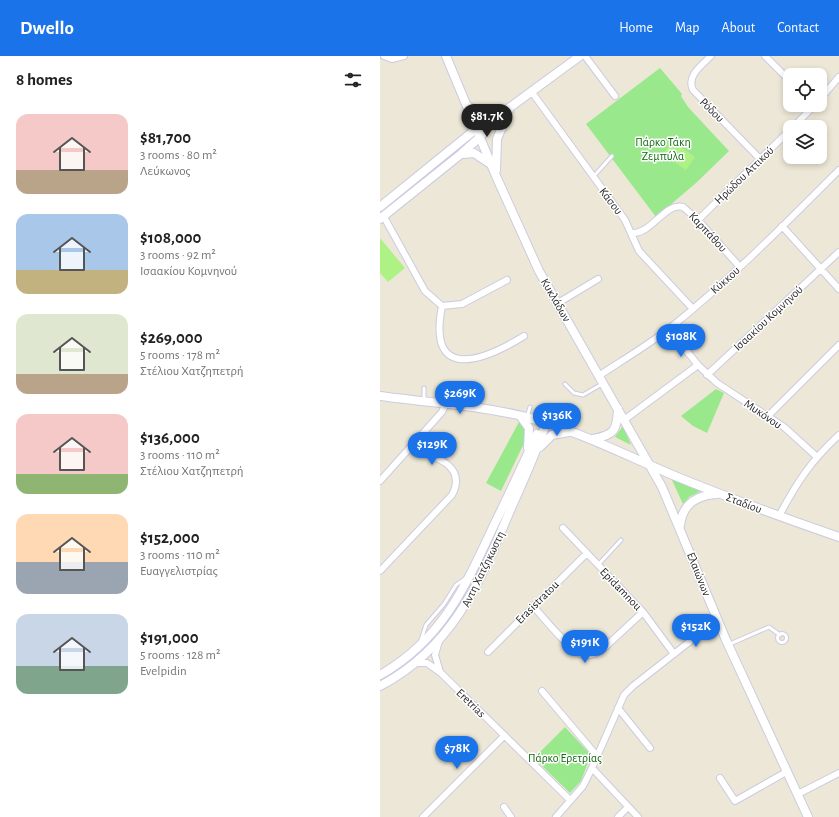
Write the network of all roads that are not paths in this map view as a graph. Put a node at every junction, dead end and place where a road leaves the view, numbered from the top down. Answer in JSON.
{"nodes":[{"id":1,"x":384,"y":56,"type":"edge"},
{"id":2,"x":404,"y":56,"type":"edge"},
{"id":3,"x":446,"y":56,"type":"edge"},
{"id":4,"x":580,"y":56,"type":"edge"},
{"id":5,"x":585,"y":56,"type":"edge"},
{"id":6,"x":711,"y":56,"type":"edge"},
{"id":7,"x":765,"y":56,"type":"edge"},
{"id":8,"x":783,"y":74,"type":"edge"},
{"id":9,"x":839,"y":77,"type":"edge"},
{"id":10,"x":827,"y":91,"type":"edge"},
{"id":11,"x":531,"y":92,"type":"junction"},
{"id":12,"x":616,"y":96,"type":"dead end"},
{"id":13,"x":466,"y":103,"type":"junction"},
{"id":14,"x":510,"y":108,"type":"junction"},
{"id":15,"x":807,"y":112,"type":"edge"},
{"id":16,"x":502,"y":114,"type":"junction"},
{"id":17,"x":494,"y":119,"type":"junction"},
{"id":18,"x":800,"y":120,"type":"edge"},
{"id":19,"x":476,"y":129,"type":"junction"},
{"id":20,"x":783,"y":137,"type":"edge"},
{"id":21,"x":480,"y":138,"type":"junction"},
{"id":22,"x":461,"y":154,"type":"junction"},
{"id":23,"x":612,"y":156,"type":"dead end"},
{"id":24,"x":761,"y":160,"type":"junction"},
{"id":25,"x":491,"y":165,"type":"junction"},
{"id":26,"x":839,"y":170,"type":"edge"},
{"id":27,"x":496,"y":176,"type":"junction"},
{"id":28,"x":593,"y":177,"type":"junction"},
{"id":29,"x":380,"y":207,"type":"edge"},
{"id":30,"x":382,"y":218,"type":"edge"},
{"id":31,"x":698,"y":220,"type":"junction"},
{"id":32,"x":782,"y":226,"type":"junction"},
{"id":33,"x":632,"y":233,"type":"junction"},
{"id":34,"x":839,"y":252,"type":"edge"},
{"id":35,"x":740,"y":266,"type":"junction"},
{"id":36,"x":821,"y":268,"type":"junction"},
{"id":37,"x":598,"y":279,"type":"dead end"},
{"id":38,"x":507,"y":280,"type":"dead end"},
{"id":39,"x":839,"y":289,"type":"edge"},
{"id":40,"x":558,"y":303,"type":"junction"},
{"id":41,"x":442,"y":306,"type":"junction"},
{"id":42,"x":693,"y":309,"type":"junction"},
{"id":43,"x":669,"y":329,"type":"junction"},
{"id":44,"x":524,"y":336,"type":"dead end"},
{"id":45,"x":839,"y":345,"type":"edge"},
{"id":46,"x":698,"y":365,"type":"junction"},
{"id":47,"x":707,"y":375,"type":"junction"},
{"id":48,"x":600,"y":376,"type":"junction"},
{"id":49,"x":604,"y":383,"type":"junction"},
{"id":50,"x":565,"y":384,"type":"dead end"},
{"id":51,"x":424,"y":388,"type":"dead end"},
{"id":52,"x":461,"y":393,"type":"dead end"},
{"id":53,"x":381,"y":398,"type":"edge"},
{"id":54,"x":424,"y":400,"type":"junction"},
{"id":55,"x":446,"y":403,"type":"junction"},
{"id":56,"x":461,"y":405,"type":"junction"},
{"id":57,"x":530,"y":407,"type":"dead end"},
{"id":58,"x":618,"y":409,"type":"junction"},
{"id":59,"x":516,"y":415,"type":"junction"},
{"id":60,"x":768,"y":416,"type":"junction"},
{"id":61,"x":526,"y":417,"type":"junction"},
{"id":62,"x":624,"y":420,"type":"junction"},
{"id":63,"x":544,"y":423,"type":"junction"},
{"id":64,"x":574,"y":432,"type":"junction"},
{"id":65,"x":839,"y":435,"type":"edge"},
{"id":66,"x":593,"y":439,"type":"junction"},
{"id":67,"x":411,"y":448,"type":"junction"},
{"id":68,"x":531,"y":456,"type":"junction"},
{"id":69,"x":816,"y":456,"type":"junction"},
{"id":70,"x":650,"y":464,"type":"junction"},
{"id":71,"x":380,"y":482,"type":"edge"},
{"id":72,"x":719,"y":493,"type":"junction"},
{"id":73,"x":779,"y":516,"type":"junction"},
{"id":74,"x":680,"y":527,"type":"junction"},
{"id":75,"x":563,"y":528,"type":"dead end"},
{"id":76,"x":839,"y":537,"type":"edge"},
{"id":77,"x":621,"y":540,"type":"dead end"},
{"id":78,"x":587,"y":553,"type":"junction"},
{"id":79,"x":598,"y":565,"type":"junction"},
{"id":80,"x":380,"y":571,"type":"edge"},
{"id":81,"x":533,"y":606,"type":"junction"},
{"id":82,"x":644,"y":612,"type":"junction"},
{"id":83,"x":718,"y":622,"type":"junction"},
{"id":84,"x":780,"y":635,"type":"dead end"},
{"id":85,"x":440,"y":640,"type":"junction"},
{"id":86,"x":728,"y":645,"type":"junction"},
{"id":87,"x":488,"y":652,"type":"dead end"},
{"id":88,"x":674,"y":654,"type":"junction"},
{"id":89,"x":415,"y":663,"type":"junction"},
{"id":90,"x":441,"y":673,"type":"junction"},
{"id":91,"x":380,"y":675,"type":"edge"},
{"id":92,"x":380,"y":686,"type":"edge"},
{"id":93,"x":542,"y":691,"type":"dead end"},
{"id":94,"x":618,"y":708,"type":"junction"},
{"id":95,"x":504,"y":736,"type":"junction"},
{"id":96,"x":650,"y":748,"type":"dead end"},
{"id":97,"x":597,"y":756,"type":"junction"},
{"id":98,"x":592,"y":768,"type":"junction"},
{"id":99,"x":788,"y":771,"type":"junction"},
{"id":100,"x":839,"y":773,"type":"edge"},
{"id":101,"x":720,"y":778,"type":"dead end"},
{"id":102,"x":798,"y":794,"type":"junction"},
{"id":103,"x":570,"y":800,"type":"junction"},
{"id":104,"x":504,"y":807,"type":"dead end"},
{"id":105,"x":628,"y":807,"type":"junction"},
{"id":106,"x":422,"y":817,"type":"edge"},
{"id":107,"x":510,"y":817,"type":"edge"},
{"id":108,"x":556,"y":817,"type":"edge"},
{"id":109,"x":618,"y":817,"type":"edge"},
{"id":110,"x":638,"y":817,"type":"edge"},
{"id":111,"x":808,"y":817,"type":"edge"}],
"edges":[{"from":1,"to":2,"type":"street"},
{"from":3,"to":13,"type":"main road","name":"Κυκλάδων"},
{"from":4,"to":11,"type":"main road"},
{"from":5,"to":12,"type":"street"},
{"from":6,"to":24,"type":"street","name":"Ρόδου"},
{"from":7,"to":8,"type":"street"},
{"from":9,"to":10,"type":"street"},
{"from":11,"to":14,"type":"main road"},
{"from":11,"to":28,"type":"street","name":"Κάσου"},
{"from":13,"to":16,"type":"main road"},
{"from":13,"to":19,"type":"main road","name":"Κυκλάδων"},
{"from":14,"to":16,"type":"main road"},
{"from":14,"to":27,"type":"main road"},
{"from":15,"to":18,"type":"street"},
{"from":16,"to":17,"type":"main road"},
{"from":17,"to":19,"type":"main road"},
{"from":17,"to":21,"type":"main road"},
{"from":19,"to":21,"type":"main road","name":"Κυκλάδων"},
{"from":19,"to":29,"type":"main road"},
{"from":20,"to":24,"type":"street","name":"Ηρώδου Αττικού"},
{"from":21,"to":22,"type":"main road"},
{"from":21,"to":25,"type":"main road","name":"Κυκλάδων"},
{"from":22,"to":25,"type":"main road"},
{"from":22,"to":30,"type":"main road"},
{"from":23,"to":28,"type":"lane"},
{"from":24,"to":31,"type":"street","name":"Ηρώδου Αττικού"},
{"from":25,"to":27,"type":"main road","name":"Κυκλάδων"},
{"from":26,"to":32,"type":"street","name":"Κύκκου"},
{"from":27,"to":40,"type":"main road","name":"Κυκλάδων"},
{"from":28,"to":33,"type":"street","name":"Κάσου"},
{"from":30,"to":41,"type":"street"},
{"from":31,"to":33,"type":"street","name":"Καρπάθου"},
{"from":31,"to":35,"type":"street","name":"Καρπάθου"},
{"from":32,"to":35,"type":"street","name":"Κύκκου"},
{"from":32,"to":36,"type":"street"},
{"from":33,"to":42,"type":"street","name":"Κάσου"},
{"from":34,"to":36,"type":"street","name":"Ισαακίου Κομνηνού"},
{"from":35,"to":42,"type":"street","name":"Κύκκου"},
{"from":36,"to":39,"type":"street"},
{"from":36,"to":47,"type":"street","name":"Ισαακίου Κομνηνού"},
{"from":37,"to":40,"type":"street"},
{"from":38,"to":41,"type":"street"},
{"from":40,"to":48,"type":"main road","name":"Κυκλάδων"},
{"from":41,"to":44,"type":"street"},
{"from":42,"to":43,"type":"street","name":"Κύκκου"},
{"from":43,"to":46,"type":"street"},
{"from":43,"to":48,"type":"street","name":"Κύκκου"},
{"from":45,"to":60,"type":"street"},
{"from":46,"to":47,"type":"street"},
{"from":46,"to":62,"type":"street"},
{"from":47,"to":60,"type":"street","name":"Μυκόνου"},
{"from":48,"to":49,"type":"main road","name":"Κυκλάδων"},
{"from":49,"to":50,"type":"lane"},
{"from":49,"to":58,"type":"main road","name":"Κυκλάδων"},
{"from":51,"to":54,"type":"lane"},
{"from":52,"to":56,"type":"lane"},
{"from":53,"to":54,"type":"main road","name":"Σταδίου"},
{"from":54,"to":55,"type":"main road","name":"Σταδίου"},
{"from":55,"to":56,"type":"main road","name":"Σταδίου"},
{"from":55,"to":67,"type":"street"},
{"from":56,"to":59,"type":"main road","name":"Σταδίου"},
{"from":57,"to":61,"type":"lane"},
{"from":58,"to":62,"type":"main road","name":"Κυκλάδων"},
{"from":58,"to":66,"type":"main road"},
{"from":59,"to":61,"type":"main road","name":"Σταδίου"},
{"from":59,"to":68,"type":"main road"},
{"from":60,"to":69,"type":"street","name":"Μυκόνου"},
{"from":61,"to":63,"type":"main road","name":"Σταδίου"},
{"from":62,"to":70,"type":"main road","name":"Κυκλάδων"},
{"from":63,"to":64,"type":"main road","name":"Σταδίου"},
{"from":63,"to":68,"type":"main road","name":"Αντη Χατζηκωστη"},
{"from":64,"to":66,"type":"main road","name":"Σταδίου"},
{"from":64,"to":68,"type":"main road"},
{"from":65,"to":69,"type":"street"},
{"from":66,"to":70,"type":"main road","name":"Σταδίου"},
{"from":67,"to":71,"type":"street"},
{"from":67,"to":80,"type":"street"},
{"from":68,"to":85,"type":"main road","name":"Αντη Χατζηκωστη"},
{"from":68,"to":91,"type":"main road","name":"Αντη Χατζηκωστη"},
{"from":69,"to":73,"type":"street"},
{"from":70,"to":72,"type":"main road","name":"Σταδίου"},
{"from":70,"to":74,"type":"main road","name":"Ελαιώνων"},
{"from":72,"to":73,"type":"main road","name":"Σταδίου"},
{"from":72,"to":74,"type":"main road"},
{"from":73,"to":76,"type":"main road","name":"Σταδίου"},
{"from":74,"to":83,"type":"main road","name":"Ελαιώνων"},
{"from":75,"to":78,"type":"street","name":"Epidamnou"},
{"from":77,"to":79,"type":"lane"},
{"from":78,"to":79,"type":"street","name":"Epidamnou"},
{"from":78,"to":81,"type":"street","name":"Erasistratou"},
{"from":79,"to":82,"type":"street","name":"Epidamnou"},
{"from":81,"to":82,"type":"street"},
{"from":81,"to":87,"type":"street","name":"Erasistratou"},
{"from":82,"to":88,"type":"street","name":"Epidamnou"},
{"from":83,"to":86,"type":"main road","name":"Ελαιώνων"},
{"from":83,"to":88,"type":"street"},
{"from":84,"to":86,"type":"lane"},
{"from":85,"to":89,"type":"main road","name":"Αντη Χατζηκωστη"},
{"from":85,"to":90,"type":"street","name":"Eretrias"},
{"from":86,"to":99,"type":"main road","name":"Ελαιώνων"},
{"from":88,"to":94,"type":"street"},
{"from":89,"to":90,"type":"street","name":"Eretrias"},
{"from":89,"to":92,"type":"main road","name":"Αντη Χατζηκωστη"},
{"from":90,"to":95,"type":"street","name":"Eretrias"},
{"from":93,"to":97,"type":"street"},
{"from":94,"to":96,"type":"street"},
{"from":94,"to":97,"type":"street"},
{"from":95,"to":103,"type":"street","name":"Eretrias"},
{"from":95,"to":106,"type":"street"},
{"from":97,"to":98,"type":"street"},
{"from":98,"to":103,"type":"street"},
{"from":98,"to":105,"type":"street"},
{"from":99,"to":101,"type":"street"},
{"from":99,"to":102,"type":"main road","name":"Ελαιώνων"},
{"from":100,"to":102,"type":"street"},
{"from":102,"to":111,"type":"main road","name":"Ελαιώνων"},
{"from":103,"to":108,"type":"street"},
{"from":104,"to":107,"type":"street"},
{"from":105,"to":109,"type":"street"},
{"from":105,"to":110,"type":"street"}]}
